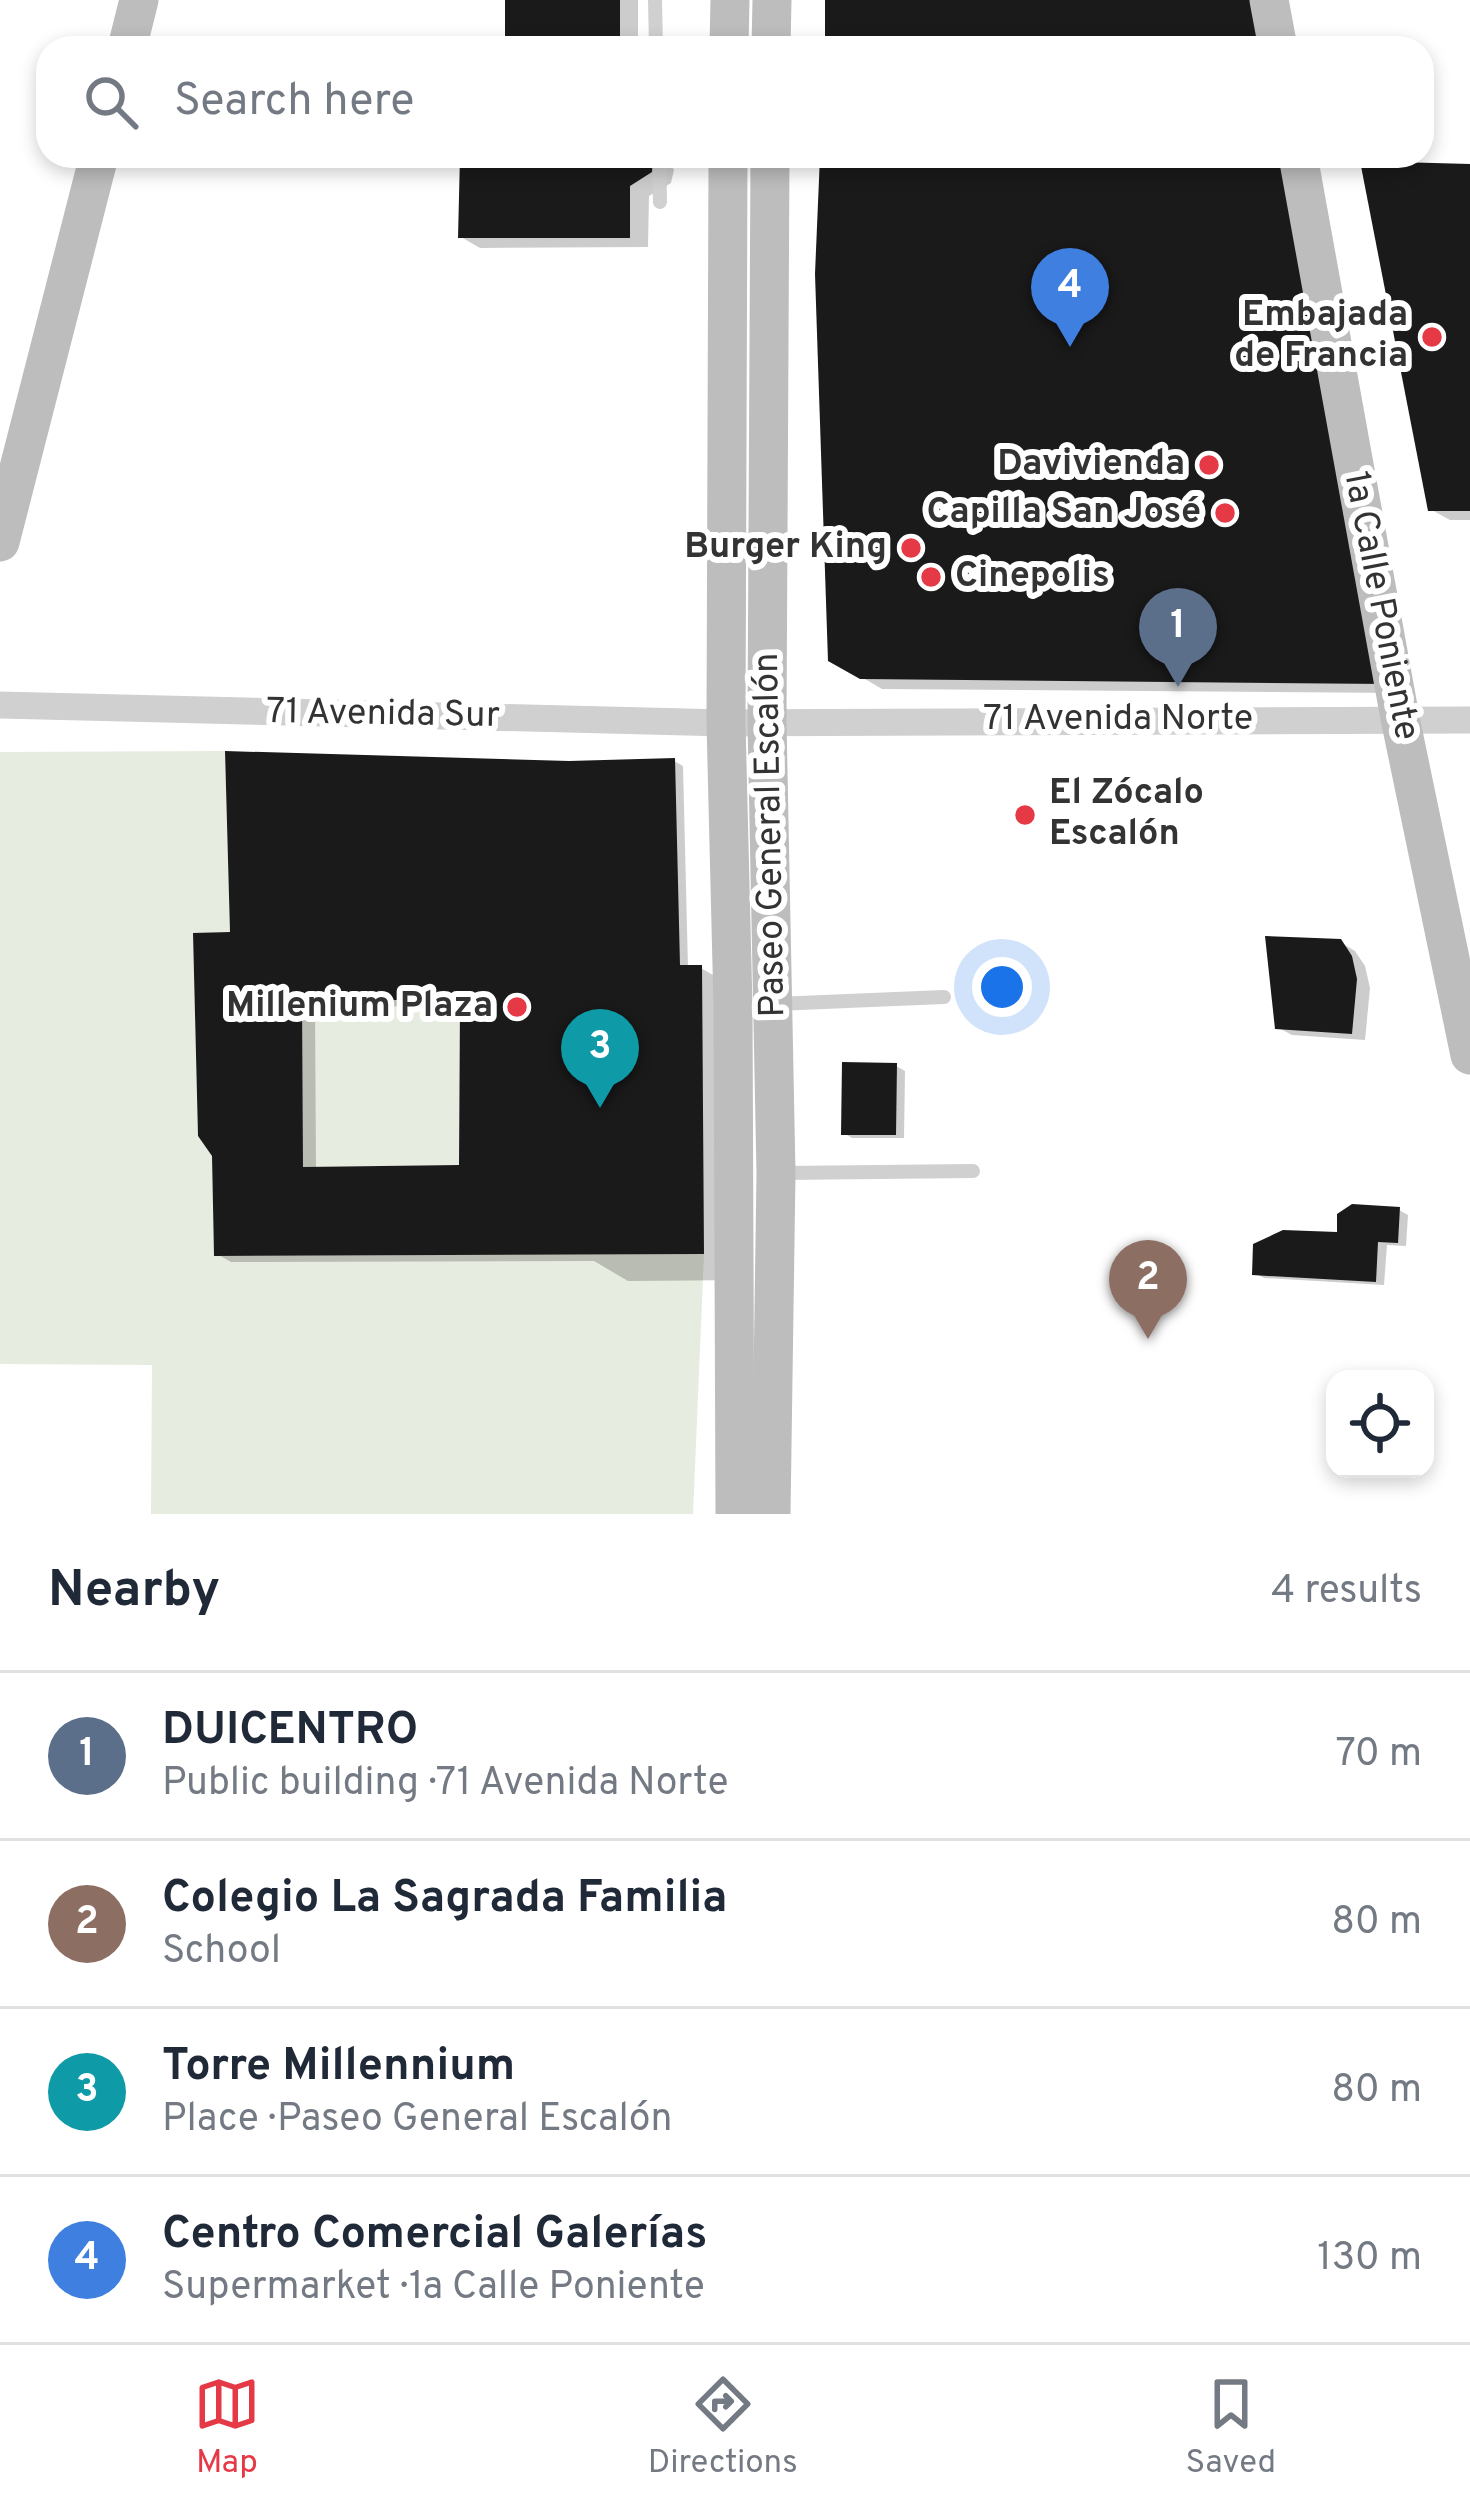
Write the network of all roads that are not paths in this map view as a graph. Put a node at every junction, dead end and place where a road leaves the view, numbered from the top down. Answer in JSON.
{"nodes":[{"id":1,"x":139,"y":0,"type":"edge"},
{"id":2,"x":655,"y":0,"type":"edge"},
{"id":3,"x":730,"y":0,"type":"edge"},
{"id":4,"x":772,"y":0,"type":"edge"},
{"id":5,"x":1269,"y":0,"type":"edge"},
{"id":6,"x":130,"y":36,"type":"edge"},
{"id":7,"x":656,"y":36,"type":"edge"},
{"id":8,"x":729,"y":36,"type":"edge"},
{"id":9,"x":771,"y":36,"type":"edge"},
{"id":10,"x":1276,"y":36,"type":"edge"},
{"id":11,"x":96,"y":168,"type":"edge"},
{"id":12,"x":659,"y":168,"type":"edge"},
{"id":13,"x":728,"y":168,"type":"edge"},
{"id":14,"x":770,"y":168,"type":"edge"},
{"id":15,"x":1300,"y":168,"type":"edge"},
{"id":16,"x":660,"y":202,"type":"dead end"},
{"id":17,"x":0,"y":542,"type":"edge"},
{"id":18,"x":0,"y":705,"type":"edge"},
{"id":19,"x":1400,"y":718,"type":"junction"},
{"id":20,"x":1470,"y":720,"type":"edge"},
{"id":21,"x":767,"y":721,"type":"junction"},
{"id":22,"x":726,"y":723,"type":"junction"},
{"id":23,"x":728,"y":785,"type":"junction"},
{"id":24,"x":712,"y":847,"type":"dead end"},
{"id":25,"x":944,"y":997,"type":"dead end"},
{"id":26,"x":775,"y":1004,"type":"junction"},
{"id":27,"x":1470,"y":1055,"type":"edge"},
{"id":28,"x":717,"y":1130,"type":"dead end"},
{"id":29,"x":974,"y":1171,"type":"dead end"},
{"id":30,"x":776,"y":1173,"type":"junction"},
{"id":31,"x":735,"y":1249,"type":"junction"},
{"id":32,"x":735,"y":1514,"type":"edge"},
{"id":33,"x":771,"y":1514,"type":"edge"}],
"edges":[{"from":1,"to":6,"type":"main road"},
{"from":2,"to":7,"type":"lane"},
{"from":3,"to":8,"type":"main road"},
{"from":4,"to":9,"type":"main road"},
{"from":5,"to":10,"type":"main road"},
{"from":11,"to":17,"type":"main road"},
{"from":12,"to":16,"type":"lane"},
{"from":13,"to":22,"type":"main road","name":"Paseo General Escalón"},
{"from":14,"to":21,"type":"main road","name":"Paseo General Escalón"},
{"from":15,"to":19,"type":"main road","name":"1a Calle Poniente"},
{"from":18,"to":22,"type":"street","name":"71 Avenida Sur"},
{"from":19,"to":20,"type":"street","name":"71 Avenida Norte"},
{"from":19,"to":21,"type":"street","name":"71 Avenida Norte"},
{"from":19,"to":27,"type":"main road","name":"1a Calle Poniente"},
{"from":21,"to":22,"type":"street","name":"71 Avenida Sur"},
{"from":21,"to":26,"type":"main road","name":"Paseo General Escalón"},
{"from":22,"to":23,"type":"main road","name":"Paseo General Escalón"},
{"from":23,"to":24,"type":"lane"},
{"from":23,"to":31,"type":"main road","name":"Paseo General Escalón"},
{"from":25,"to":26,"type":"lane"},
{"from":26,"to":30,"type":"main road","name":"Paseo General Escalón"},
{"from":28,"to":31,"type":"lane"},
{"from":29,"to":30,"type":"lane"},
{"from":30,"to":33,"type":"main road","name":"Paseo General Escalón"},
{"from":31,"to":32,"type":"main road","name":"Paseo General Escalón"}]}
